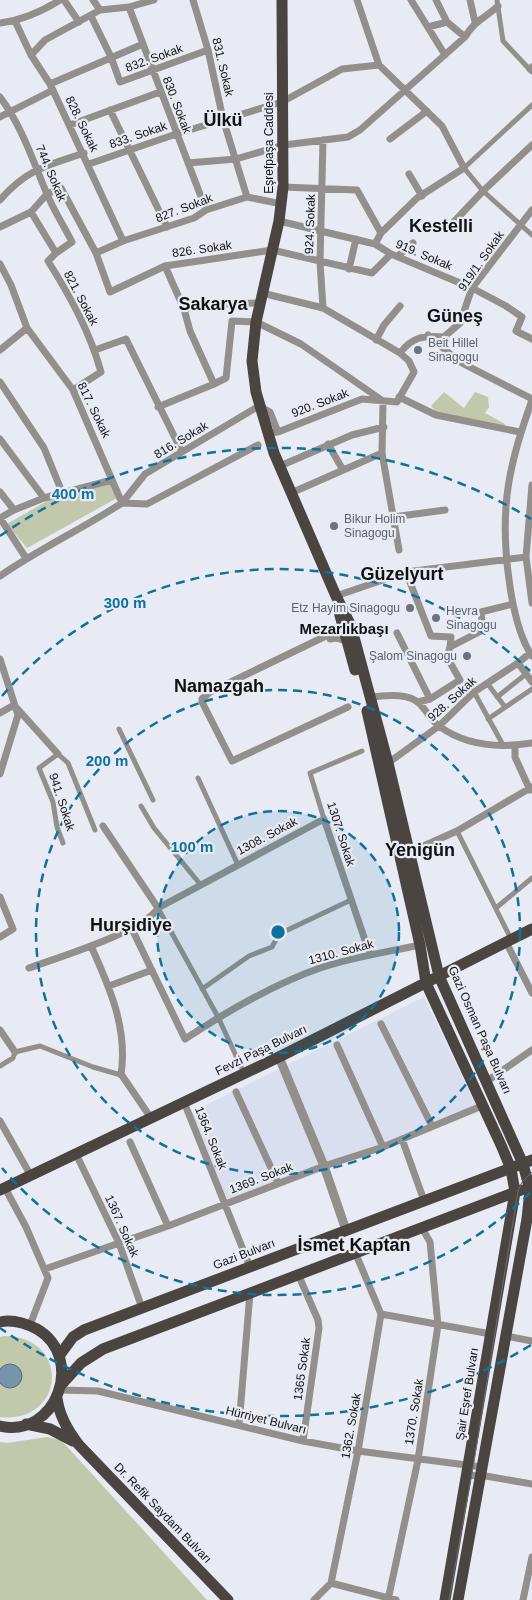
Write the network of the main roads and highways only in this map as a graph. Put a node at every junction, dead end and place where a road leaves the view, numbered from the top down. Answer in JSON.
{"nodes":[{"id":1,"x":282,"y":0,"type":"edge"},
{"id":2,"x":336,"y":596,"type":"junction"},
{"id":3,"x":345,"y":634,"type":"junction"},
{"id":4,"x":532,"y":929,"type":"edge"},
{"id":5,"x":439,"y":976,"type":"junction"},
{"id":6,"x":426,"y":982,"type":"junction"},
{"id":7,"x":527,"y":1162,"type":"edge"},
{"id":8,"x":511,"y":1169,"type":"junction"},
{"id":9,"x":2,"y":1189,"type":"edge"},
{"id":10,"x":531,"y":1191,"type":"edge"},
{"id":11,"x":515,"y":1192,"type":"junction"},
{"id":12,"x":2,"y":1321,"type":"edge"},
{"id":13,"x":59,"y":1356,"type":"junction"},
{"id":14,"x":59,"y":1391,"type":"junction"},
{"id":15,"x":26,"y":1424,"type":"junction"},
{"id":16,"x":0,"y":1426,"type":"edge"},
{"id":17,"x":79,"y":1445,"type":"junction"},
{"id":18,"x":228,"y":1600,"type":"edge"},
{"id":19,"x":445,"y":1600,"type":"edge"},
{"id":20,"x":458,"y":1600,"type":"edge"}],
"edges":[{"from":1,"to":2,"type":"main road","name":"Eşrefpaşa Caddesi"},
{"from":2,"to":3,"type":"main road","name":"Eşrefpaşa Caddesi"},
{"from":2,"to":3,"type":"main road","name":"Eşrefpaşa Caddesi"},
{"from":3,"to":5,"type":"main road","name":"Gazi Osman Paşa Bulvarı"},
{"from":3,"to":6,"type":"main road"},
{"from":4,"to":5,"type":"main road","name":"Fevzi Paşa Bulvarı"},
{"from":5,"to":6,"type":"main road","name":"Fevzi Paşa Bulvarı"},
{"from":5,"to":7,"type":"main road","name":"Gazi Osman Paşa Bulvarı"},
{"from":6,"to":8,"type":"main road"},
{"from":6,"to":9,"type":"main road","name":"Fevzi Paşa Bulvarı"},
{"from":7,"to":8,"type":"main road","name":"Gazi Bulvarı"},
{"from":7,"to":10,"type":"main road","name":"Gazi Osman Paşa Bulvarı"},
{"from":8,"to":11,"type":"main road"},
{"from":8,"to":13,"type":"main road","name":"Gazi Bulvarı"},
{"from":10,"to":11,"type":"main road"},
{"from":10,"to":20,"type":"main road"},
{"from":11,"to":14,"type":"main road"},
{"from":11,"to":19,"type":"main road","name":"Şair Eşref Bulvarı"},
{"from":12,"to":13,"type":"main road"},
{"from":13,"to":14,"type":"main road"},
{"from":14,"to":15,"type":"main road"},
{"from":14,"to":17,"type":"main road"},
{"from":15,"to":16,"type":"main road"},
{"from":15,"to":17,"type":"main road"},
{"from":17,"to":18,"type":"main road","name":"Dr. Refik Saydam Bulvarı"}]}
